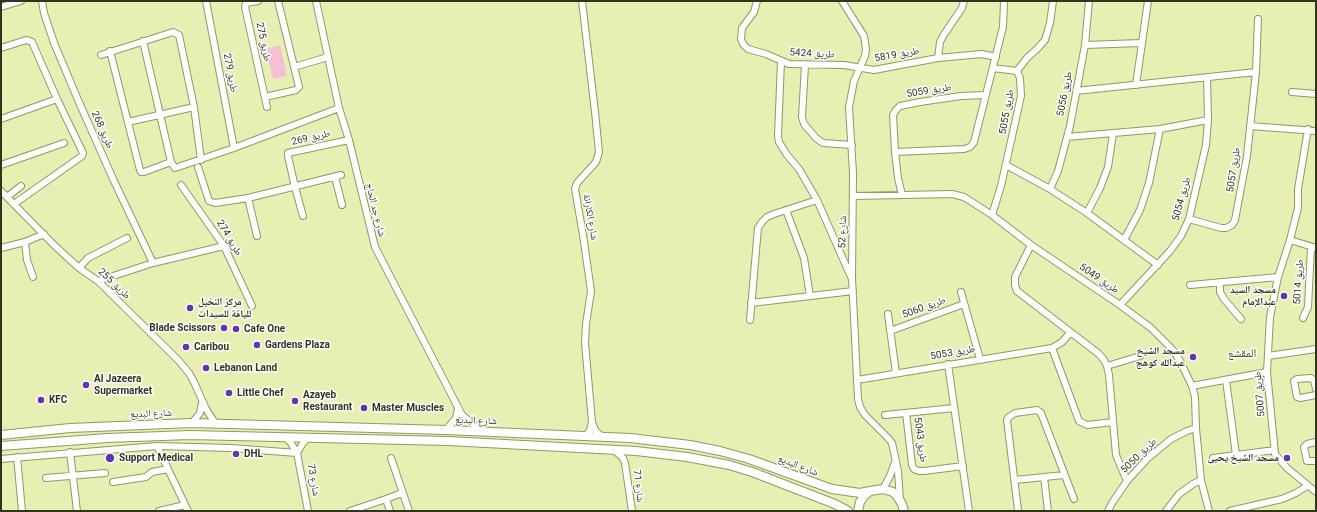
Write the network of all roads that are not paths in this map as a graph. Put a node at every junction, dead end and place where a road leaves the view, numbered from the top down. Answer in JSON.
{"nodes":[{"id":1,"x":21,"y":1,"type":"edge"},
{"id":2,"x":42,"y":1,"type":"edge"},
{"id":3,"x":206,"y":1,"type":"edge"},
{"id":4,"x":258,"y":1,"type":"edge"},
{"id":5,"x":278,"y":1,"type":"edge"},
{"id":6,"x":316,"y":1,"type":"edge"},
{"id":7,"x":582,"y":1,"type":"edge"},
{"id":8,"x":757,"y":1,"type":"edge"},
{"id":9,"x":842,"y":1,"type":"edge"},
{"id":10,"x":964,"y":1,"type":"edge"},
{"id":11,"x":1004,"y":1,"type":"edge"},
{"id":12,"x":1053,"y":1,"type":"edge"},
{"id":13,"x":1089,"y":1,"type":"edge"},
{"id":14,"x":1148,"y":1,"type":"edge"},
{"id":15,"x":1,"y":7,"type":"edge"},
{"id":16,"x":1258,"y":19,"type":"dead end"},
{"id":17,"x":143,"y":41,"type":"junction"},
{"id":18,"x":1141,"y":42,"type":"junction"},
{"id":19,"x":1085,"y":44,"type":"junction"},
{"id":20,"x":1,"y":48,"type":"edge"},
{"id":21,"x":110,"y":52,"type":"junction"},
{"id":22,"x":101,"y":55,"type":"dead end"},
{"id":23,"x":328,"y":57,"type":"junction"},
{"id":24,"x":996,"y":57,"type":"junction"},
{"id":25,"x":938,"y":58,"type":"junction"},
{"id":26,"x":781,"y":61,"type":"junction"},
{"id":27,"x":805,"y":65,"type":"junction"},
{"id":28,"x":294,"y":67,"type":"junction"},
{"id":29,"x":860,"y":68,"type":"junction"},
{"id":30,"x":993,"y":68,"type":"junction"},
{"id":31,"x":1018,"y":71,"type":"junction"},
{"id":32,"x":1256,"y":72,"type":"junction"},
{"id":33,"x":1207,"y":77,"type":"junction"},
{"id":34,"x":1136,"y":85,"type":"junction"},
{"id":35,"x":1076,"y":91,"type":"junction"},
{"id":36,"x":1292,"y":92,"type":"dead end"},
{"id":37,"x":1316,"y":94,"type":"edge"},
{"id":38,"x":985,"y":95,"type":"junction"},
{"id":39,"x":265,"y":97,"type":"junction"},
{"id":40,"x":57,"y":99,"type":"junction"},
{"id":41,"x":267,"y":107,"type":"dead end"},
{"id":42,"x":194,"y":108,"type":"junction"},
{"id":43,"x":339,"y":108,"type":"junction"},
{"id":44,"x":160,"y":115,"type":"junction"},
{"id":45,"x":1,"y":118,"type":"edge"},
{"id":46,"x":1208,"y":120,"type":"junction"},
{"id":47,"x":128,"y":122,"type":"junction"},
{"id":48,"x":1250,"y":126,"type":"junction"},
{"id":49,"x":1160,"y":129,"type":"junction"},
{"id":50,"x":1308,"y":129,"type":"junction"},
{"id":51,"x":1316,"y":131,"type":"edge"},
{"id":52,"x":1113,"y":134,"type":"junction"},
{"id":53,"x":1067,"y":137,"type":"junction"},
{"id":54,"x":348,"y":140,"type":"junction"},
{"id":55,"x":64,"y":143,"type":"dead end"},
{"id":56,"x":852,"y":145,"type":"junction"},
{"id":57,"x":234,"y":148,"type":"junction"},
{"id":58,"x":895,"y":152,"type":"junction"},
{"id":59,"x":201,"y":160,"type":"junction"},
{"id":60,"x":171,"y":162,"type":"junction"},
{"id":61,"x":1006,"y":165,"type":"junction"},
{"id":62,"x":1,"y":166,"type":"edge"},
{"id":63,"x":198,"y":167,"type":"dead end"},
{"id":64,"x":181,"y":185,"type":"dead end"},
{"id":65,"x":21,"y":186,"type":"dead end"},
{"id":66,"x":295,"y":187,"type":"junction"},
{"id":67,"x":1050,"y":189,"type":"junction"},
{"id":68,"x":1,"y":191,"type":"edge"},
{"id":69,"x":902,"y":195,"type":"junction"},
{"id":70,"x":853,"y":196,"type":"junction"},
{"id":71,"x":7,"y":197,"type":"junction"},
{"id":72,"x":248,"y":198,"type":"junction"},
{"id":73,"x":817,"y":200,"type":"junction"},
{"id":74,"x":14,"y":204,"type":"junction"},
{"id":75,"x":342,"y":205,"type":"dead end"},
{"id":76,"x":786,"y":210,"type":"junction"},
{"id":77,"x":1087,"y":212,"type":"junction"},
{"id":78,"x":992,"y":215,"type":"junction"},
{"id":79,"x":303,"y":216,"type":"dead end"},
{"id":80,"x":1188,"y":219,"type":"junction"},
{"id":81,"x":44,"y":234,"type":"junction"},
{"id":82,"x":256,"y":236,"type":"dead end"},
{"id":83,"x":127,"y":238,"type":"dead end"},
{"id":84,"x":1124,"y":240,"type":"junction"},
{"id":85,"x":1290,"y":240,"type":"junction"},
{"id":86,"x":25,"y":242,"type":"junction"},
{"id":87,"x":1031,"y":245,"type":"junction"},
{"id":88,"x":224,"y":246,"type":"junction"},
{"id":89,"x":1314,"y":247,"type":"edge"},
{"id":90,"x":1,"y":248,"type":"edge"},
{"id":91,"x":153,"y":263,"type":"junction"},
{"id":92,"x":1158,"y":265,"type":"junction"},
{"id":93,"x":79,"y":268,"type":"junction"},
{"id":94,"x":33,"y":277,"type":"dead end"},
{"id":95,"x":1278,"y":277,"type":"junction"},
{"id":96,"x":852,"y":278,"type":"junction"},
{"id":97,"x":98,"y":281,"type":"junction"},
{"id":98,"x":1220,"y":282,"type":"junction"},
{"id":99,"x":1190,"y":285,"type":"dead end"},
{"id":100,"x":852,"y":291,"type":"junction"},
{"id":101,"x":961,"y":292,"type":"dead end"},
{"id":102,"x":810,"y":296,"type":"junction"},
{"id":103,"x":751,"y":303,"type":"junction"},
{"id":104,"x":964,"y":304,"type":"junction"},
{"id":105,"x":1120,"y":305,"type":"junction"},
{"id":106,"x":252,"y":306,"type":"dead end"},
{"id":107,"x":888,"y":314,"type":"dead end"},
{"id":108,"x":1303,"y":318,"type":"dead end"},
{"id":109,"x":1241,"y":319,"type":"dead end"},
{"id":110,"x":750,"y":320,"type":"dead end"},
{"id":111,"x":890,"y":331,"type":"junction"},
{"id":112,"x":1070,"y":333,"type":"junction"},
{"id":113,"x":1052,"y":348,"type":"junction"},
{"id":114,"x":1316,"y":349,"type":"edge"},
{"id":115,"x":1140,"y":356,"type":"dead end"},
{"id":116,"x":1268,"y":356,"type":"junction"},
{"id":117,"x":980,"y":359,"type":"junction"},
{"id":118,"x":948,"y":364,"type":"junction"},
{"id":119,"x":1107,"y":366,"type":"junction"},
{"id":120,"x":1267,"y":372,"type":"junction"},
{"id":121,"x":896,"y":373,"type":"junction"},
{"id":122,"x":857,"y":380,"type":"junction"},
{"id":123,"x":1226,"y":380,"type":"junction"},
{"id":124,"x":1192,"y":386,"type":"junction"},
{"id":125,"x":1316,"y":389,"type":"edge"},
{"id":126,"x":1316,"y":395,"type":"edge"},
{"id":127,"x":202,"y":401,"type":"junction"},
{"id":128,"x":458,"y":408,"type":"junction"},
{"id":129,"x":954,"y":408,"type":"junction"},
{"id":130,"x":906,"y":413,"type":"junction"},
{"id":131,"x":885,"y":415,"type":"dead end"},
{"id":132,"x":592,"y":422,"type":"junction"},
{"id":133,"x":1113,"y":422,"type":"junction"},
{"id":134,"x":192,"y":423,"type":"junction"},
{"id":135,"x":215,"y":424,"type":"junction"},
{"id":136,"x":1196,"y":428,"type":"junction"},
{"id":137,"x":446,"y":430,"type":"junction"},
{"id":138,"x":488,"y":432,"type":"junction"},
{"id":139,"x":1,"y":435,"type":"edge"},
{"id":140,"x":586,"y":436,"type":"junction"},
{"id":141,"x":285,"y":437,"type":"junction"},
{"id":142,"x":602,"y":437,"type":"junction"},
{"id":143,"x":308,"y":438,"type":"junction"},
{"id":144,"x":1316,"y":442,"type":"edge"},
{"id":145,"x":1,"y":446,"type":"edge"},
{"id":146,"x":157,"y":446,"type":"junction"},
{"id":147,"x":614,"y":450,"type":"junction"},
{"id":148,"x":1275,"y":450,"type":"junction"},
{"id":149,"x":636,"y":451,"type":"junction"},
{"id":150,"x":70,"y":452,"type":"junction"},
{"id":151,"x":297,"y":453,"type":"junction"},
{"id":152,"x":1236,"y":455,"type":"junction"},
{"id":153,"x":17,"y":457,"type":"junction"},
{"id":154,"x":2,"y":458,"type":"edge"},
{"id":155,"x":391,"y":458,"type":"dead end"},
{"id":156,"x":1213,"y":458,"type":"dead end"},
{"id":157,"x":896,"y":461,"type":"junction"},
{"id":158,"x":1316,"y":461,"type":"edge"},
{"id":159,"x":625,"y":463,"type":"junction"},
{"id":160,"x":963,"y":466,"type":"junction"},
{"id":161,"x":168,"y":469,"type":"junction"},
{"id":162,"x":105,"y":473,"type":"dead end"},
{"id":163,"x":1064,"y":475,"type":"junction"},
{"id":164,"x":73,"y":476,"type":"junction"},
{"id":165,"x":1044,"y":477,"type":"junction"},
{"id":166,"x":46,"y":478,"type":"dead end"},
{"id":167,"x":1015,"y":480,"type":"junction"},
{"id":168,"x":1202,"y":480,"type":"junction"},
{"id":169,"x":1127,"y":481,"type":"junction"},
{"id":170,"x":113,"y":482,"type":"dead end"},
{"id":171,"x":1307,"y":486,"type":"junction"},
{"id":172,"x":883,"y":489,"type":"junction"},
{"id":173,"x":870,"y":491,"type":"junction"},
{"id":174,"x":1316,"y":492,"type":"edge"},
{"id":175,"x":402,"y":493,"type":"junction"},
{"id":176,"x":386,"y":499,"type":"junction"},
{"id":177,"x":1074,"y":499,"type":"dead end"},
{"id":178,"x":903,"y":506,"type":"edge"},
{"id":179,"x":186,"y":508,"type":"edge"},
{"id":180,"x":170,"y":510,"type":"edge"},
{"id":181,"x":1018,"y":510,"type":"edge"},
{"id":182,"x":22,"y":511,"type":"edge"},
{"id":183,"x":72,"y":511,"type":"edge"},
{"id":184,"x":77,"y":511,"type":"edge"},
{"id":185,"x":159,"y":511,"type":"edge"},
{"id":186,"x":308,"y":511,"type":"edge"},
{"id":187,"x":350,"y":511,"type":"edge"},
{"id":188,"x":390,"y":511,"type":"edge"},
{"id":189,"x":409,"y":511,"type":"edge"},
{"id":190,"x":632,"y":511,"type":"edge"},
{"id":191,"x":848,"y":511,"type":"edge"},
{"id":192,"x":858,"y":511,"type":"edge"},
{"id":193,"x":969,"y":511,"type":"edge"},
{"id":194,"x":1048,"y":511,"type":"edge"},
{"id":195,"x":1108,"y":511,"type":"edge"},
{"id":196,"x":1166,"y":511,"type":"edge"},
{"id":197,"x":1209,"y":511,"type":"edge"},
{"id":198,"x":1230,"y":511,"type":"edge"}],
"edges":[{"from":1,"to":15,"type":"street"},
{"from":2,"to":91,"type":"street","name":"طريق 268"},
{"from":3,"to":57,"type":"street","name":"طريق 279"},
{"from":4,"to":39,"type":"street","name":"طريق 275"},
{"from":5,"to":28,"type":"street"},
{"from":6,"to":23,"type":"street","name":"شارع جد الحاج"},
{"from":7,"to":132,"type":"street","name":"شارع الكارانة"},
{"from":8,"to":26,"type":"street","name":"طريق 5424"},
{"from":9,"to":29,"type":"street","name":"شارع 52"},
{"from":10,"to":25,"type":"street"},
{"from":11,"to":24,"type":"street"},
{"from":12,"to":31,"type":"street"},
{"from":13,"to":19,"type":"street","name":"طريق 5056"},
{"from":14,"to":18,"type":"street"},
{"from":16,"to":32,"type":"street","name":"طريق 5057"},
{"from":17,"to":21,"type":"street"},
{"from":17,"to":42,"type":"street"},
{"from":17,"to":44,"type":"street"},
{"from":18,"to":19,"type":"street"},
{"from":18,"to":34,"type":"street"},
{"from":19,"to":35,"type":"street","name":"طريق 5056"},
{"from":20,"to":40,"type":"street"},
{"from":21,"to":22,"type":"street"},
{"from":21,"to":47,"type":"street"},
{"from":23,"to":28,"type":"street"},
{"from":23,"to":43,"type":"street","name":"شارع جد الحاج"},
{"from":24,"to":25,"type":"street","name":"طريق 5819"},
{"from":24,"to":30,"type":"street"},
{"from":25,"to":29,"type":"street","name":"طريق 5819"},
{"from":26,"to":27,"type":"street","name":"طريق 5424"},
{"from":26,"to":73,"type":"street"},
{"from":27,"to":29,"type":"street","name":"طريق 5424"},
{"from":27,"to":56,"type":"street"},
{"from":28,"to":39,"type":"street"},
{"from":29,"to":56,"type":"street","name":"شارع 52"},
{"from":30,"to":31,"type":"street"},
{"from":30,"to":38,"type":"street"},
{"from":31,"to":61,"type":"street","name":"طريق 5055"},
{"from":32,"to":33,"type":"street"},
{"from":32,"to":48,"type":"street","name":"طريق 5057"},
{"from":33,"to":34,"type":"street"},
{"from":33,"to":46,"type":"street","name":"طريق 5054"},
{"from":34,"to":35,"type":"street"},
{"from":35,"to":53,"type":"street","name":"طريق 5056"},
{"from":36,"to":37,"type":"street"},
{"from":38,"to":58,"type":"street"},
{"from":38,"to":58,"type":"street","name":"طريق 5059"},
{"from":39,"to":41,"type":"street","name":"طريق 275"},
{"from":40,"to":45,"type":"street"},
{"from":40,"to":74,"type":"street"},
{"from":42,"to":44,"type":"street"},
{"from":42,"to":59,"type":"street"},
{"from":43,"to":54,"type":"street","name":"شارع جد الحاج"},
{"from":43,"to":57,"type":"street"},
{"from":44,"to":47,"type":"street"},
{"from":44,"to":60,"type":"street"},
{"from":46,"to":49,"type":"street"},
{"from":46,"to":80,"type":"street","name":"طريق 5054"},
{"from":47,"to":60,"type":"street"},
{"from":48,"to":50,"type":"street"},
{"from":48,"to":80,"type":"street","name":"طريق 5057"},
{"from":49,"to":52,"type":"street"},
{"from":49,"to":84,"type":"street"},
{"from":50,"to":51,"type":"street"},
{"from":50,"to":85,"type":"street","name":"طريق 5007"},
{"from":52,"to":53,"type":"street"},
{"from":52,"to":77,"type":"street"},
{"from":53,"to":67,"type":"street","name":"طريق 5056"},
{"from":54,"to":66,"type":"street","name":"طريق 269"},
{"from":54,"to":128,"type":"street","name":"شارع جد الحاج"},
{"from":55,"to":62,"type":"street"},
{"from":56,"to":70,"type":"street","name":"شارع 52"},
{"from":57,"to":59,"type":"street"},
{"from":58,"to":69,"type":"street","name":"طريق 5059"},
{"from":59,"to":60,"type":"street"},
{"from":61,"to":67,"type":"street"},
{"from":61,"to":78,"type":"street","name":"طريق 5055"},
{"from":63,"to":72,"type":"street"},
{"from":64,"to":88,"type":"street","name":"طريق 274"},
{"from":65,"to":71,"type":"street"},
{"from":66,"to":72,"type":"street"},
{"from":66,"to":75,"type":"street"},
{"from":66,"to":79,"type":"street","name":"طريق 269"},
{"from":67,"to":77,"type":"street"},
{"from":68,"to":71,"type":"street","name":"طريق 255"},
{"from":69,"to":70,"type":"street","name":"طريق 5049"},
{"from":69,"to":78,"type":"street","name":"طريق 5049"},
{"from":70,"to":96,"type":"street","name":"شارع 52"},
{"from":71,"to":74,"type":"street","name":"طريق 255"},
{"from":72,"to":82,"type":"street"},
{"from":73,"to":76,"type":"street"},
{"from":73,"to":96,"type":"street"},
{"from":74,"to":81,"type":"street","name":"طريق 255"},
{"from":76,"to":102,"type":"street"},
{"from":76,"to":103,"type":"street"},
{"from":77,"to":84,"type":"street"},
{"from":78,"to":87,"type":"street","name":"طريق 5049"},
{"from":80,"to":92,"type":"street","name":"طريق 5054"},
{"from":81,"to":86,"type":"street"},
{"from":81,"to":93,"type":"street","name":"طريق 255"},
{"from":83,"to":93,"type":"street"},
{"from":84,"to":92,"type":"street"},
{"from":85,"to":89,"type":"street"},
{"from":85,"to":95,"type":"street","name":"طريق 5007"},
{"from":86,"to":90,"type":"street"},
{"from":86,"to":94,"type":"street"},
{"from":87,"to":105,"type":"street","name":"طريق 5049"},
{"from":87,"to":112,"type":"street"},
{"from":88,"to":91,"type":"street"},
{"from":88,"to":106,"type":"street","name":"طريق 274"},
{"from":89,"to":108,"type":"street","name":"طريق 5014"},
{"from":91,"to":97,"type":"street"},
{"from":92,"to":105,"type":"street","name":"طريق 5054"},
{"from":93,"to":97,"type":"street","name":"طريق 255"},
{"from":95,"to":98,"type":"street"},
{"from":95,"to":116,"type":"street","name":"طريق 5007"},
{"from":96,"to":100,"type":"street","name":"شارع 52"},
{"from":97,"to":127,"type":"street","name":"طريق 255"},
{"from":98,"to":99,"type":"street"},
{"from":98,"to":109,"type":"street"},
{"from":100,"to":102,"type":"street"},
{"from":100,"to":122,"type":"street","name":"شارع 52"},
{"from":101,"to":104,"type":"street"},
{"from":102,"to":103,"type":"street"},
{"from":103,"to":110,"type":"street"},
{"from":104,"to":111,"type":"street","name":"طريق 5060"},
{"from":104,"to":117,"type":"street"},
{"from":105,"to":124,"type":"street","name":"طريق 5049"},
{"from":107,"to":111,"type":"street","name":"طريق 5060"},
{"from":111,"to":121,"type":"street","name":"طريق 5060"},
{"from":112,"to":113,"type":"street","name":"طريق 5053"},
{"from":112,"to":119,"type":"street"},
{"from":113,"to":117,"type":"street","name":"طريق 5053"},
{"from":113,"to":133,"type":"street"},
{"from":114,"to":116,"type":"street"},
{"from":115,"to":119,"type":"street"},
{"from":116,"to":120,"type":"street","name":"طريق 5007"},
{"from":117,"to":118,"type":"street","name":"طريق 5053"},
{"from":118,"to":121,"type":"street","name":"طريق 5053"},
{"from":118,"to":129,"type":"street"},
{"from":119,"to":133,"type":"street"},
{"from":120,"to":123,"type":"street"},
{"from":120,"to":148,"type":"street","name":"طريق 5007"},
{"from":121,"to":122,"type":"street","name":"طريق 5053"},
{"from":122,"to":157,"type":"street","name":"شارع 52"},
{"from":123,"to":124,"type":"street"},
{"from":123,"to":152,"type":"street"},
{"from":124,"to":136,"type":"street","name":"طريق 5049"},
{"from":125,"to":126,"type":"street"},
{"from":127,"to":134,"type":"street"},
{"from":127,"to":135,"type":"street","name":"طريق 255"},
{"from":128,"to":137,"type":"street"},
{"from":128,"to":138,"type":"street","name":"شارع جد الحاج"},
{"from":129,"to":130,"type":"street","name":"طريق 5043"},
{"from":129,"to":160,"type":"street"},
{"from":130,"to":131,"type":"street","name":"طريق 5043"},
{"from":130,"to":160,"type":"street","name":"طريق 5043"},
{"from":132,"to":140,"type":"street","name":"شارع الكارانة"},
{"from":132,"to":142,"type":"street","name":"شارع الكارانة"},
{"from":133,"to":169,"type":"street"},
{"from":134,"to":135,"type":"main road","name":"شارع البديع"},
{"from":134,"to":139,"type":"main road","name":"شارع البديع"},
{"from":135,"to":137,"type":"main road","name":"شارع البديع"},
{"from":136,"to":168,"type":"street","name":"طريق 5049"},
{"from":136,"to":169,"type":"street","name":"طريق 5050"},
{"from":137,"to":138,"type":"main road","name":"شارع البديع"},
{"from":138,"to":140,"type":"main road","name":"شارع البديع"},
{"from":140,"to":142,"type":"main road","name":"شارع البديع"},
{"from":141,"to":143,"type":"main road"},
{"from":141,"to":145,"type":"main road"},
{"from":141,"to":151,"type":"street","name":"شارع 73"},
{"from":142,"to":173,"type":"main road","name":"شارع البديع"},
{"from":143,"to":147,"type":"main road"},
{"from":143,"to":151,"type":"street","name":"شارع 73"},
{"from":144,"to":158,"type":"street"},
{"from":146,"to":150,"type":"street"},
{"from":146,"to":151,"type":"street"},
{"from":146,"to":161,"type":"street"},
{"from":147,"to":149,"type":"main road"},
{"from":147,"to":159,"type":"street","name":"شارع 71"},
{"from":148,"to":152,"type":"street"},
{"from":148,"to":171,"type":"street","name":"طريق 5007"},
{"from":149,"to":159,"type":"street","name":"شارع 71"},
{"from":149,"to":191,"type":"main road"},
{"from":150,"to":153,"type":"street"},
{"from":150,"to":164,"type":"street"},
{"from":151,"to":186,"type":"street","name":"شارع 73"},
{"from":152,"to":156,"type":"street"},
{"from":153,"to":154,"type":"street"},
{"from":153,"to":182,"type":"street"},
{"from":155,"to":175,"type":"street"},
{"from":157,"to":172,"type":"street"},
{"from":157,"to":178,"type":"street","name":"شارع 52"},
{"from":159,"to":190,"type":"street","name":"شارع 71"},
{"from":160,"to":193,"type":"street"},
{"from":161,"to":170,"type":"street"},
{"from":161,"to":179,"type":"street"},
{"from":162,"to":164,"type":"street"},
{"from":163,"to":165,"type":"street"},
{"from":163,"to":167,"type":"street"},
{"from":163,"to":177,"type":"street"},
{"from":164,"to":166,"type":"street"},
{"from":164,"to":184,"type":"street"},
{"from":165,"to":167,"type":"street"},
{"from":165,"to":194,"type":"street"},
{"from":167,"to":181,"type":"street"},
{"from":168,"to":196,"type":"street"},
{"from":168,"to":197,"type":"street","name":"طريق 5049"},
{"from":169,"to":195,"type":"street","name":"طريق 5050"},
{"from":171,"to":174,"type":"street","name":"طريق 5007"},
{"from":171,"to":198,"type":"street"},
{"from":172,"to":173,"type":"main road","name":"شارع البديع"},
{"from":172,"to":178,"type":"main road"},
{"from":173,"to":192,"type":"main road"},
{"from":175,"to":176,"type":"street"},
{"from":175,"to":189,"type":"street"},
{"from":176,"to":187,"type":"street"},
{"from":176,"to":188,"type":"street"},
{"from":179,"to":180,"type":"street"},
{"from":180,"to":185,"type":"street"},
{"from":183,"to":184,"type":"street"}]}
